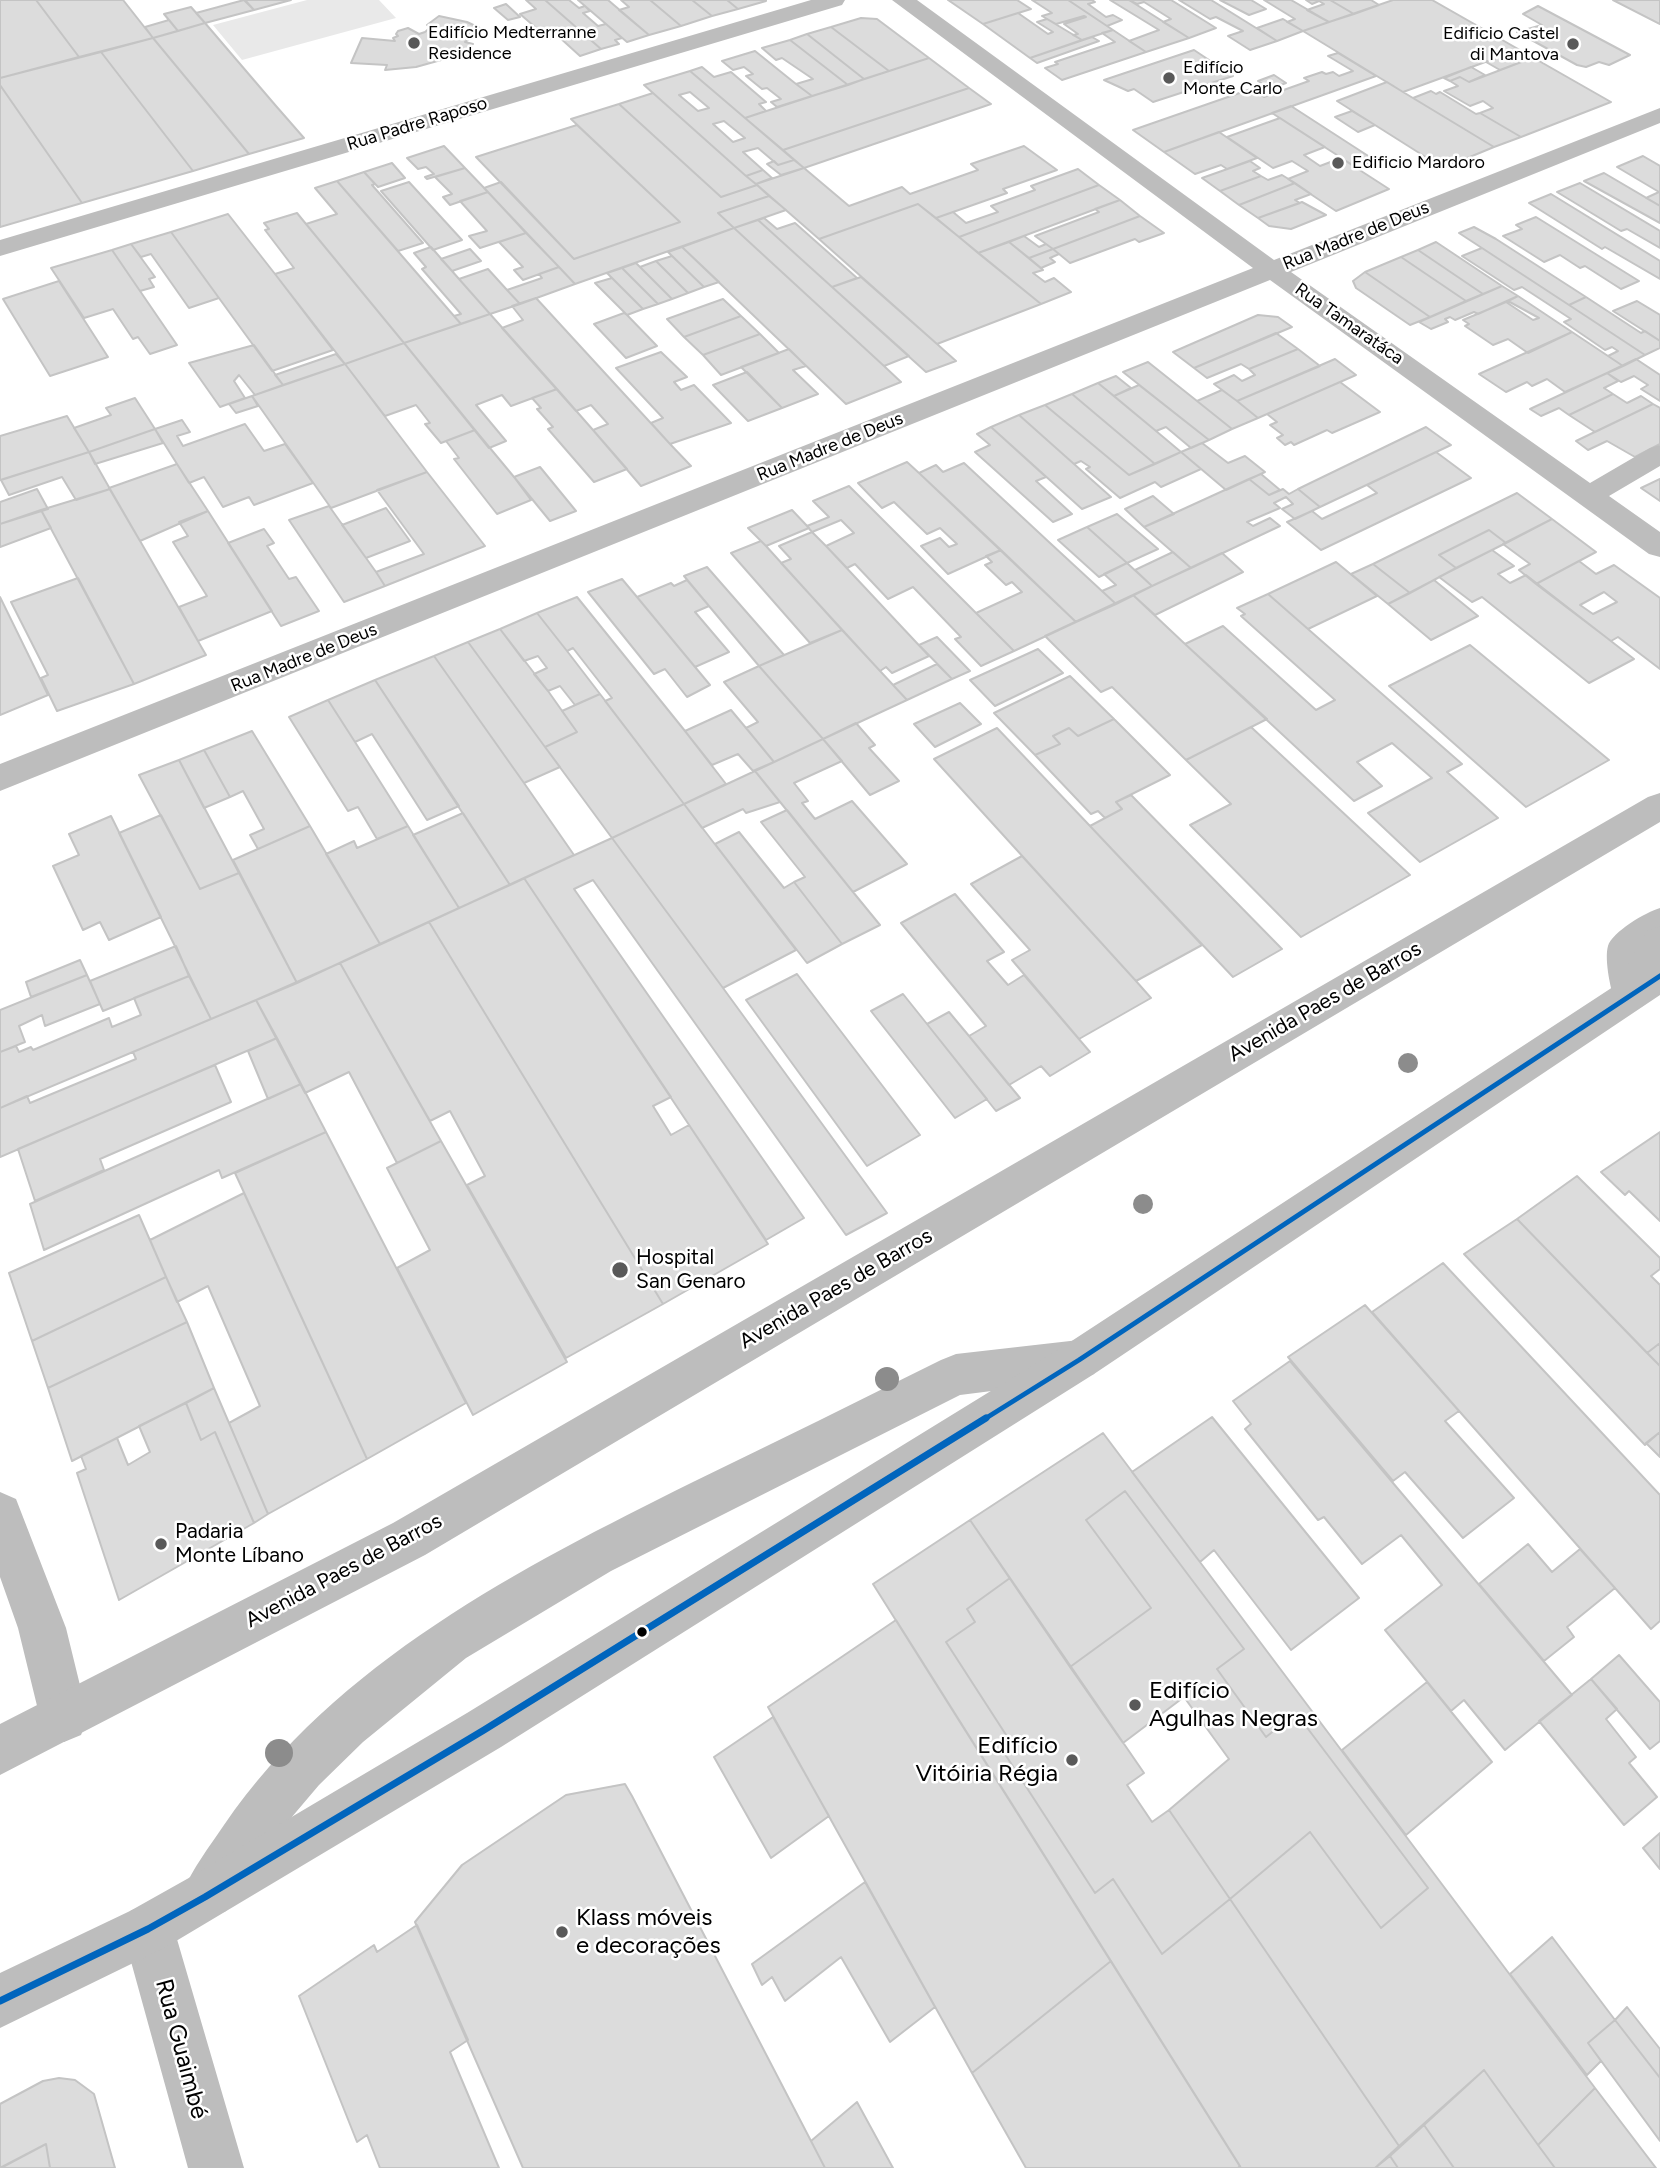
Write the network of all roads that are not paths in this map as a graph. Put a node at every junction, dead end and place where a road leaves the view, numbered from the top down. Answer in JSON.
{"nodes":[{"id":1,"x":834,"y":0,"type":"edge"},
{"id":2,"x":903,"y":0,"type":"edge"},
{"id":3,"x":1660,"y":115,"type":"edge"},
{"id":4,"x":0,"y":248,"type":"edge"},
{"id":5,"x":1271,"y":269,"type":"junction"},
{"id":6,"x":1660,"y":454,"type":"edge"},
{"id":7,"x":1590,"y":495,"type":"junction"},
{"id":8,"x":1660,"y":547,"type":"edge"},
{"id":9,"x":0,"y":778,"type":"edge"},
{"id":10,"x":1660,"y":806,"type":"edge"},
{"id":11,"x":1660,"y":922,"type":"edge"},
{"id":12,"x":1660,"y":941,"type":"edge"},
{"id":13,"x":1645,"y":986,"type":"edge"},
{"id":14,"x":1079,"y":1360,"type":"junction"},
{"id":15,"x":0,"y":1515,"type":"edge"},
{"id":16,"x":64,"y":1718,"type":"junction"},
{"id":17,"x":0,"y":1750,"type":"edge"},
{"id":18,"x":205,"y":1897,"type":"junction"},
{"id":19,"x":148,"y":1929,"type":"junction"},
{"id":20,"x":0,"y":2001,"type":"edge"},
{"id":21,"x":216,"y":2168,"type":"edge"}],
"edges":[{"from":1,"to":4,"type":"street","name":"Rua Padre Raposo"},
{"from":2,"to":5,"type":"street","name":"Rua Tamaratáca"},
{"from":3,"to":5,"type":"street","name":"Rua Madre de Deus"},
{"from":5,"to":7,"type":"street","name":"Rua Tamaratáca"},
{"from":5,"to":9,"type":"street","name":"Rua Madre de Deus"},
{"from":6,"to":7,"type":"street"},
{"from":7,"to":8,"type":"street","name":"Rua Tamaratáca"},
{"from":10,"to":16,"type":"street","name":"Avenida Paes de Barros"},
{"from":11,"to":13,"type":"street"},
{"from":12,"to":13,"type":"street"},
{"from":13,"to":14,"type":"street"},
{"from":14,"to":18,"type":"street"},
{"from":14,"to":18,"type":"street"},
{"from":15,"to":16,"type":"street"},
{"from":16,"to":17,"type":"street","name":"Avenida Paes de Barros"},
{"from":18,"to":19,"type":"street"},
{"from":19,"to":20,"type":"street"},
{"from":19,"to":21,"type":"street","name":"Rua Guaimbé"}]}
